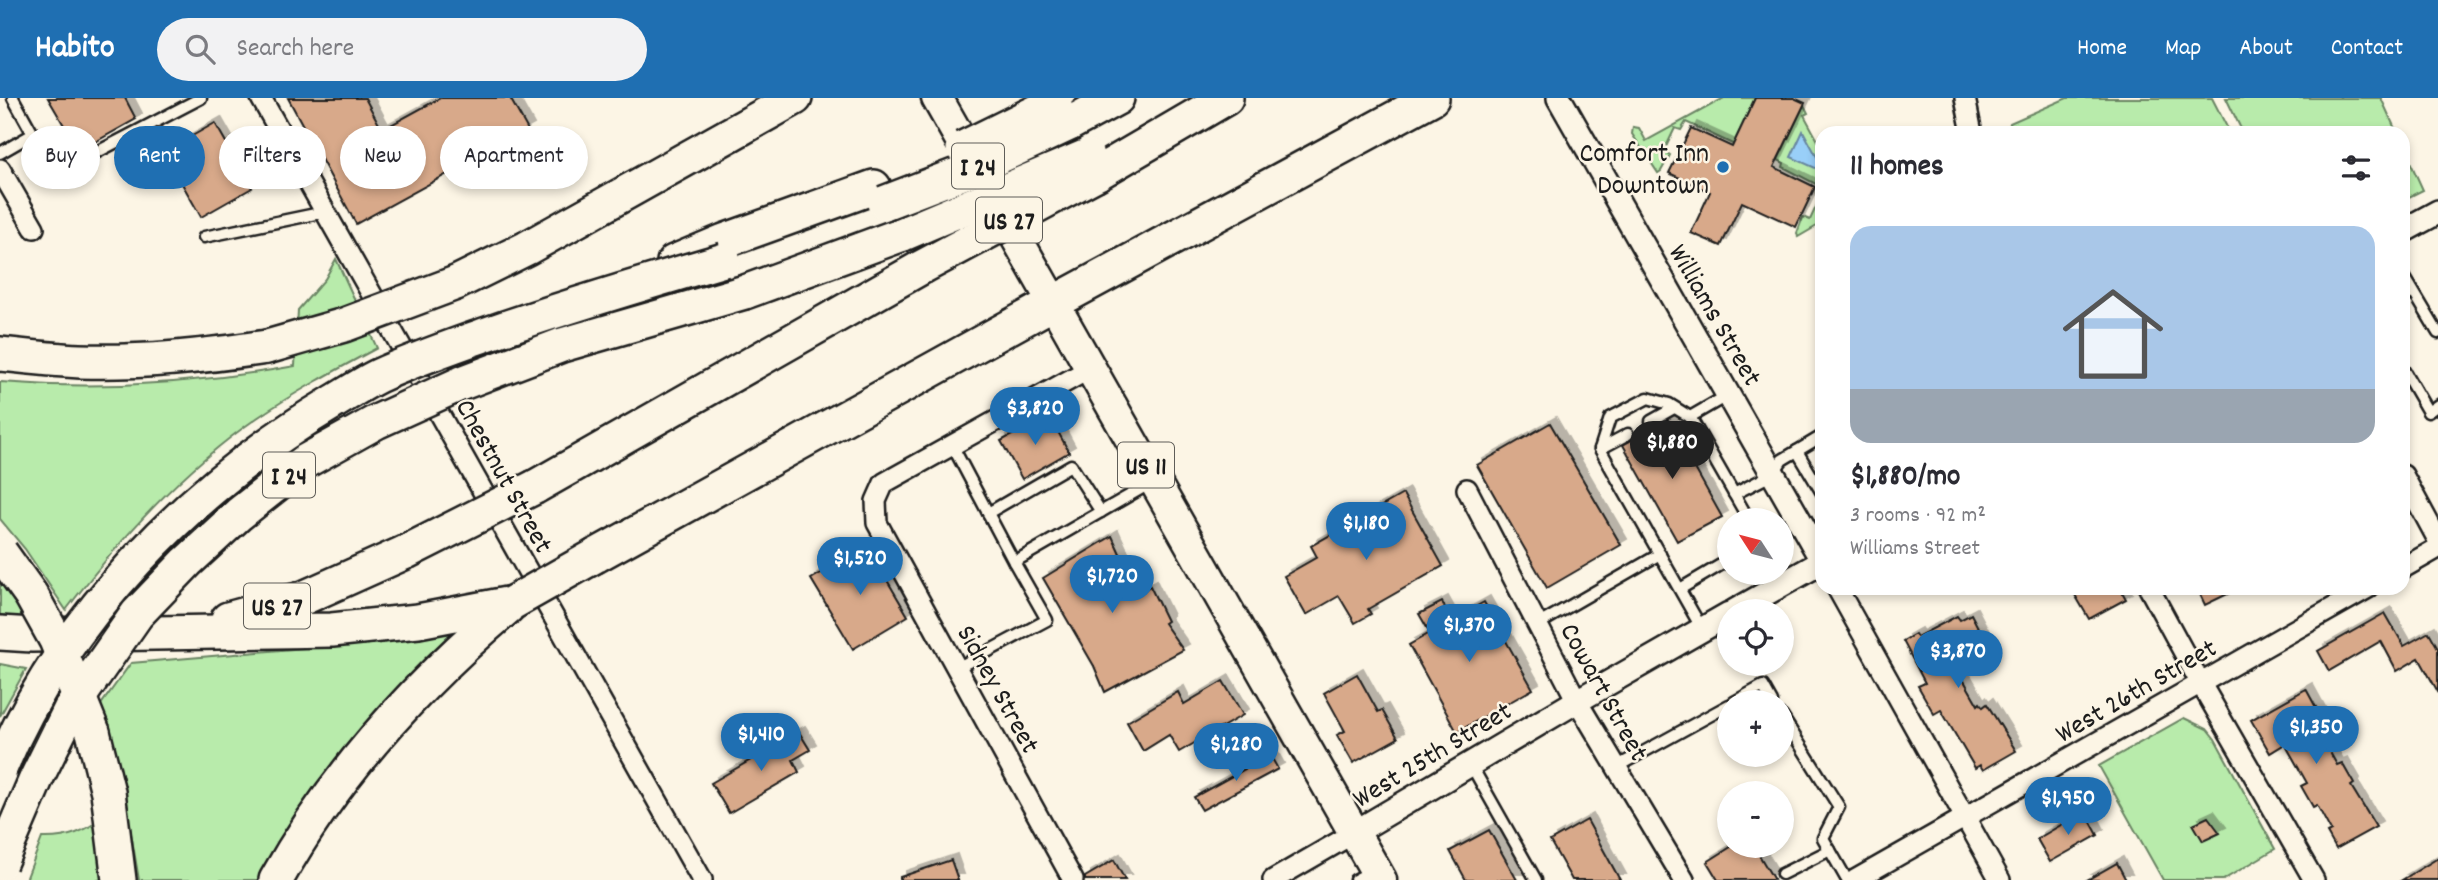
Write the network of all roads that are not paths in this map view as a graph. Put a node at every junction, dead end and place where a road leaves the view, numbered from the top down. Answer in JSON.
{"nodes":[{"id":1,"x":13,"y":98,"type":"edge"},
{"id":2,"x":201,"y":98,"type":"edge"},
{"id":3,"x":261,"y":98,"type":"edge"},
{"id":4,"x":795,"y":98,"type":"edge"},
{"id":5,"x":937,"y":98,"type":"edge"},
{"id":6,"x":1117,"y":98,"type":"edge"},
{"id":7,"x":1199,"y":98,"type":"edge"},
{"id":8,"x":1226,"y":98,"type":"edge"},
{"id":9,"x":1432,"y":98,"type":"edge"},
{"id":10,"x":1559,"y":98,"type":"edge"},
{"id":11,"x":1965,"y":98,"type":"edge"},
{"id":12,"x":1063,"y":108,"type":"edge"},
{"id":13,"x":29,"y":126,"type":"edge"},
{"id":14,"x":1971,"y":126,"type":"edge"},
{"id":15,"x":21,"y":141,"type":"edge"},
{"id":16,"x":100,"y":151,"type":"edge"},
{"id":17,"x":0,"y":153,"type":"edge"},
{"id":18,"x":1092,"y":165,"type":"junction"},
{"id":19,"x":0,"y":169,"type":"edge"},
{"id":20,"x":325,"y":212,"type":"junction"},
{"id":21,"x":2438,"y":212,"type":"edge"},
{"id":22,"x":2410,"y":227,"type":"edge"},
{"id":23,"x":34,"y":228,"type":"dead end"},
{"id":24,"x":204,"y":237,"type":"dead end"},
{"id":25,"x":2410,"y":287,"type":"edge"},
{"id":26,"x":2413,"y":292,"type":"junction"},
{"id":27,"x":2410,"y":294,"type":"edge"},
{"id":28,"x":1053,"y":303,"type":"junction"},
{"id":29,"x":2438,"y":333,"type":"edge"},
{"id":30,"x":0,"y":354,"type":"edge"},
{"id":31,"x":1091,"y":368,"type":"junction"},
{"id":32,"x":2410,"y":381,"type":"edge"},
{"id":33,"x":1728,"y":395,"type":"junction"},
{"id":34,"x":2438,"y":405,"type":"edge"},
{"id":35,"x":1674,"y":408,"type":"junction"},
{"id":36,"x":1690,"y":417,"type":"junction"},
{"id":37,"x":1651,"y":421,"type":"dead end"},
{"id":38,"x":1628,"y":434,"type":"dead end"},
{"id":39,"x":1815,"y":440,"type":"edge"},
{"id":40,"x":952,"y":445,"type":"junction"},
{"id":41,"x":1600,"y":449,"type":"junction"},
{"id":42,"x":1797,"y":450,"type":"junction"},
{"id":43,"x":1773,"y":474,"type":"junction"},
{"id":44,"x":1154,"y":481,"type":"junction"},
{"id":45,"x":1815,"y":481,"type":"edge"},
{"id":46,"x":2410,"y":488,"type":"edge"},
{"id":47,"x":1467,"y":489,"type":"dead end"},
{"id":48,"x":1734,"y":494,"type":"junction"},
{"id":49,"x":1742,"y":508,"type":"edge"},
{"id":50,"x":1101,"y":512,"type":"junction"},
{"id":51,"x":988,"y":513,"type":"junction"},
{"id":52,"x":2438,"y":540,"type":"edge"},
{"id":53,"x":2438,"y":548,"type":"edge"},
{"id":54,"x":1815,"y":549,"type":"edge"},
{"id":55,"x":1,"y":552,"type":"edge"},
{"id":56,"x":1660,"y":554,"type":"junction"},
{"id":57,"x":1014,"y":562,"type":"junction"},
{"id":58,"x":2410,"y":564,"type":"edge"},
{"id":59,"x":1815,"y":565,"type":"edge"},
{"id":60,"x":1717,"y":567,"type":"edge"},
{"id":61,"x":1679,"y":589,"type":"junction"},
{"id":62,"x":1841,"y":595,"type":"edge"},
{"id":63,"x":2153,"y":595,"type":"edge"},
{"id":64,"x":2356,"y":595,"type":"edge"},
{"id":65,"x":1756,"y":599,"type":"edge"},
{"id":66,"x":512,"y":603,"type":"junction"},
{"id":67,"x":1717,"y":621,"type":"edge"},
{"id":68,"x":1537,"y":625,"type":"junction"},
{"id":69,"x":1702,"y":629,"type":"junction"},
{"id":70,"x":0,"y":633,"type":"edge"},
{"id":71,"x":139,"y":634,"type":"junction"},
{"id":72,"x":957,"y":668,"type":"junction"},
{"id":73,"x":2201,"y":684,"type":"junction"},
{"id":74,"x":1577,"y":701,"type":"junction"},
{"id":75,"x":1717,"y":711,"type":"edge"},
{"id":76,"x":1794,"y":735,"type":"edge"},
{"id":77,"x":1471,"y":764,"type":"junction"},
{"id":78,"x":1616,"y":766,"type":"junction"},
{"id":79,"x":0,"y":769,"type":"edge"},
{"id":80,"x":1965,"y":818,"type":"junction"},
{"id":81,"x":1354,"y":833,"type":"junction"},
{"id":82,"x":1830,"y":850,"type":"junction"},
{"id":83,"x":0,"y":863,"type":"edge"},
{"id":84,"x":1782,"y":874,"type":"dead end"},
{"id":85,"x":1370,"y":877,"type":"edge"},
{"id":86,"x":118,"y":880,"type":"edge"},
{"id":87,"x":276,"y":880,"type":"edge"},
{"id":88,"x":702,"y":880,"type":"edge"},
{"id":89,"x":1073,"y":880,"type":"edge"},
{"id":90,"x":1273,"y":880,"type":"edge"},
{"id":91,"x":1536,"y":880,"type":"edge"},
{"id":92,"x":1684,"y":880,"type":"edge"},
{"id":93,"x":1847,"y":880,"type":"edge"},
{"id":94,"x":1855,"y":880,"type":"edge"},
{"id":95,"x":2000,"y":880,"type":"edge"},
{"id":96,"x":2314,"y":880,"type":"edge"}],
"edges":[{"from":1,"to":13,"type":"lane"},
{"from":2,"to":16,"type":"lane"},
{"from":3,"to":20,"type":"street","name":"Chestnut Street"},
{"from":4,"to":30,"type":"highway","bridge":true},
{"from":5,"to":28,"type":"main road","number":"US 11"},
{"from":6,"to":12,"type":"highway","number":"I 24"},
{"from":7,"to":18,"type":"highway","number":"I 24"},
{"from":8,"to":18,"type":"highway","number":"US 27"},
{"from":9,"to":28,"type":"highway"},
{"from":10,"to":33,"type":"street","name":"Williams Street"},
{"from":11,"to":14,"type":"street"},
{"from":12,"to":79,"type":"highway","number":"I 24","bridge":true},
{"from":15,"to":17,"type":"lane"},
{"from":18,"to":71,"type":"highway","number":"US 27","bridge":true},
{"from":18,"to":83,"type":"highway","number":"I 24","bridge":true},
{"from":19,"to":23,"type":"street"},
{"from":20,"to":24,"type":"lane"},
{"from":20,"to":88,"type":"street","name":"Chestnut Street"},
{"from":21,"to":22,"type":"street"},
{"from":25,"to":26,"type":"lane"},
{"from":26,"to":27,"type":"lane"},
{"from":26,"to":29,"type":"lane"},
{"from":28,"to":31,"type":"main road","number":"US 11"},
{"from":28,"to":66,"type":"highway","bridge":true},
{"from":31,"to":40,"type":"street"},
{"from":31,"to":44,"type":"main road","number":"US 11"},
{"from":32,"to":34,"type":"lane"},
{"from":33,"to":36,"type":"lane"},
{"from":33,"to":43,"type":"street","name":"Williams Street"},
{"from":35,"to":36,"type":"lane"},
{"from":35,"to":37,"type":"lane"},
{"from":35,"to":41,"type":"lane"},
{"from":36,"to":48,"type":"lane"},
{"from":38,"to":41,"type":"lane"},
{"from":39,"to":42,"type":"lane"},
{"from":40,"to":51,"type":"lane"},
{"from":40,"to":72,"type":"street","name":"Sidney Street"},
{"from":41,"to":56,"type":"lane"},
{"from":42,"to":43,"type":"lane"},
{"from":42,"to":45,"type":"lane"},
{"from":43,"to":48,"type":"lane"},
{"from":43,"to":54,"type":"street","name":"Williams Street"},
{"from":44,"to":50,"type":"lane"},
{"from":44,"to":81,"type":"main road","number":"US 11"},
{"from":46,"to":52,"type":"street"},
{"from":47,"to":68,"type":"street","name":"Cowart Street"},
{"from":48,"to":49,"type":"lane"},
{"from":50,"to":51,"type":"lane"},
{"from":50,"to":57,"type":"lane"},
{"from":51,"to":57,"type":"lane"},
{"from":53,"to":58,"type":"street"},
{"from":55,"to":86,"type":"highway","bridge":true},
{"from":56,"to":61,"type":"lane"},
{"from":56,"to":68,"type":"lane"},
{"from":57,"to":72,"type":"lane"},
{"from":59,"to":65,"type":"street"},
{"from":60,"to":61,"type":"lane"},
{"from":61,"to":69,"type":"lane"},
{"from":62,"to":80,"type":"street"},
{"from":63,"to":73,"type":"street"},
{"from":64,"to":73,"type":"street","name":"West 26th Street"},
{"from":66,"to":71,"type":"highway"},
{"from":66,"to":87,"type":"highway"},
{"from":67,"to":69,"type":"street","name":"West 25th Street"},
{"from":68,"to":74,"type":"street","name":"Cowart Street"},
{"from":69,"to":74,"type":"street","name":"West 25th Street"},
{"from":70,"to":71,"type":"highway","number":"US 27"},
{"from":72,"to":89,"type":"street","name":"Sidney Street"},
{"from":73,"to":80,"type":"street","name":"West 26th Street"},
{"from":73,"to":96,"type":"street"},
{"from":74,"to":77,"type":"street","name":"West 25th Street"},
{"from":74,"to":78,"type":"street","name":"Cowart Street"},
{"from":75,"to":78,"type":"lane"},
{"from":76,"to":82,"type":"lane"},
{"from":77,"to":81,"type":"street","name":"West 25th Street"},
{"from":77,"to":91,"type":"lane"},
{"from":78,"to":92,"type":"street","name":"Cowart Street"},
{"from":80,"to":94,"type":"street","name":"West 26th Street"},
{"from":80,"to":95,"type":"street"},
{"from":81,"to":85,"type":"main road","number":"US 11"},
{"from":81,"to":90,"type":"street","name":"West 25th Street"},
{"from":82,"to":84,"type":"lane"},
{"from":82,"to":93,"type":"lane"}]}
